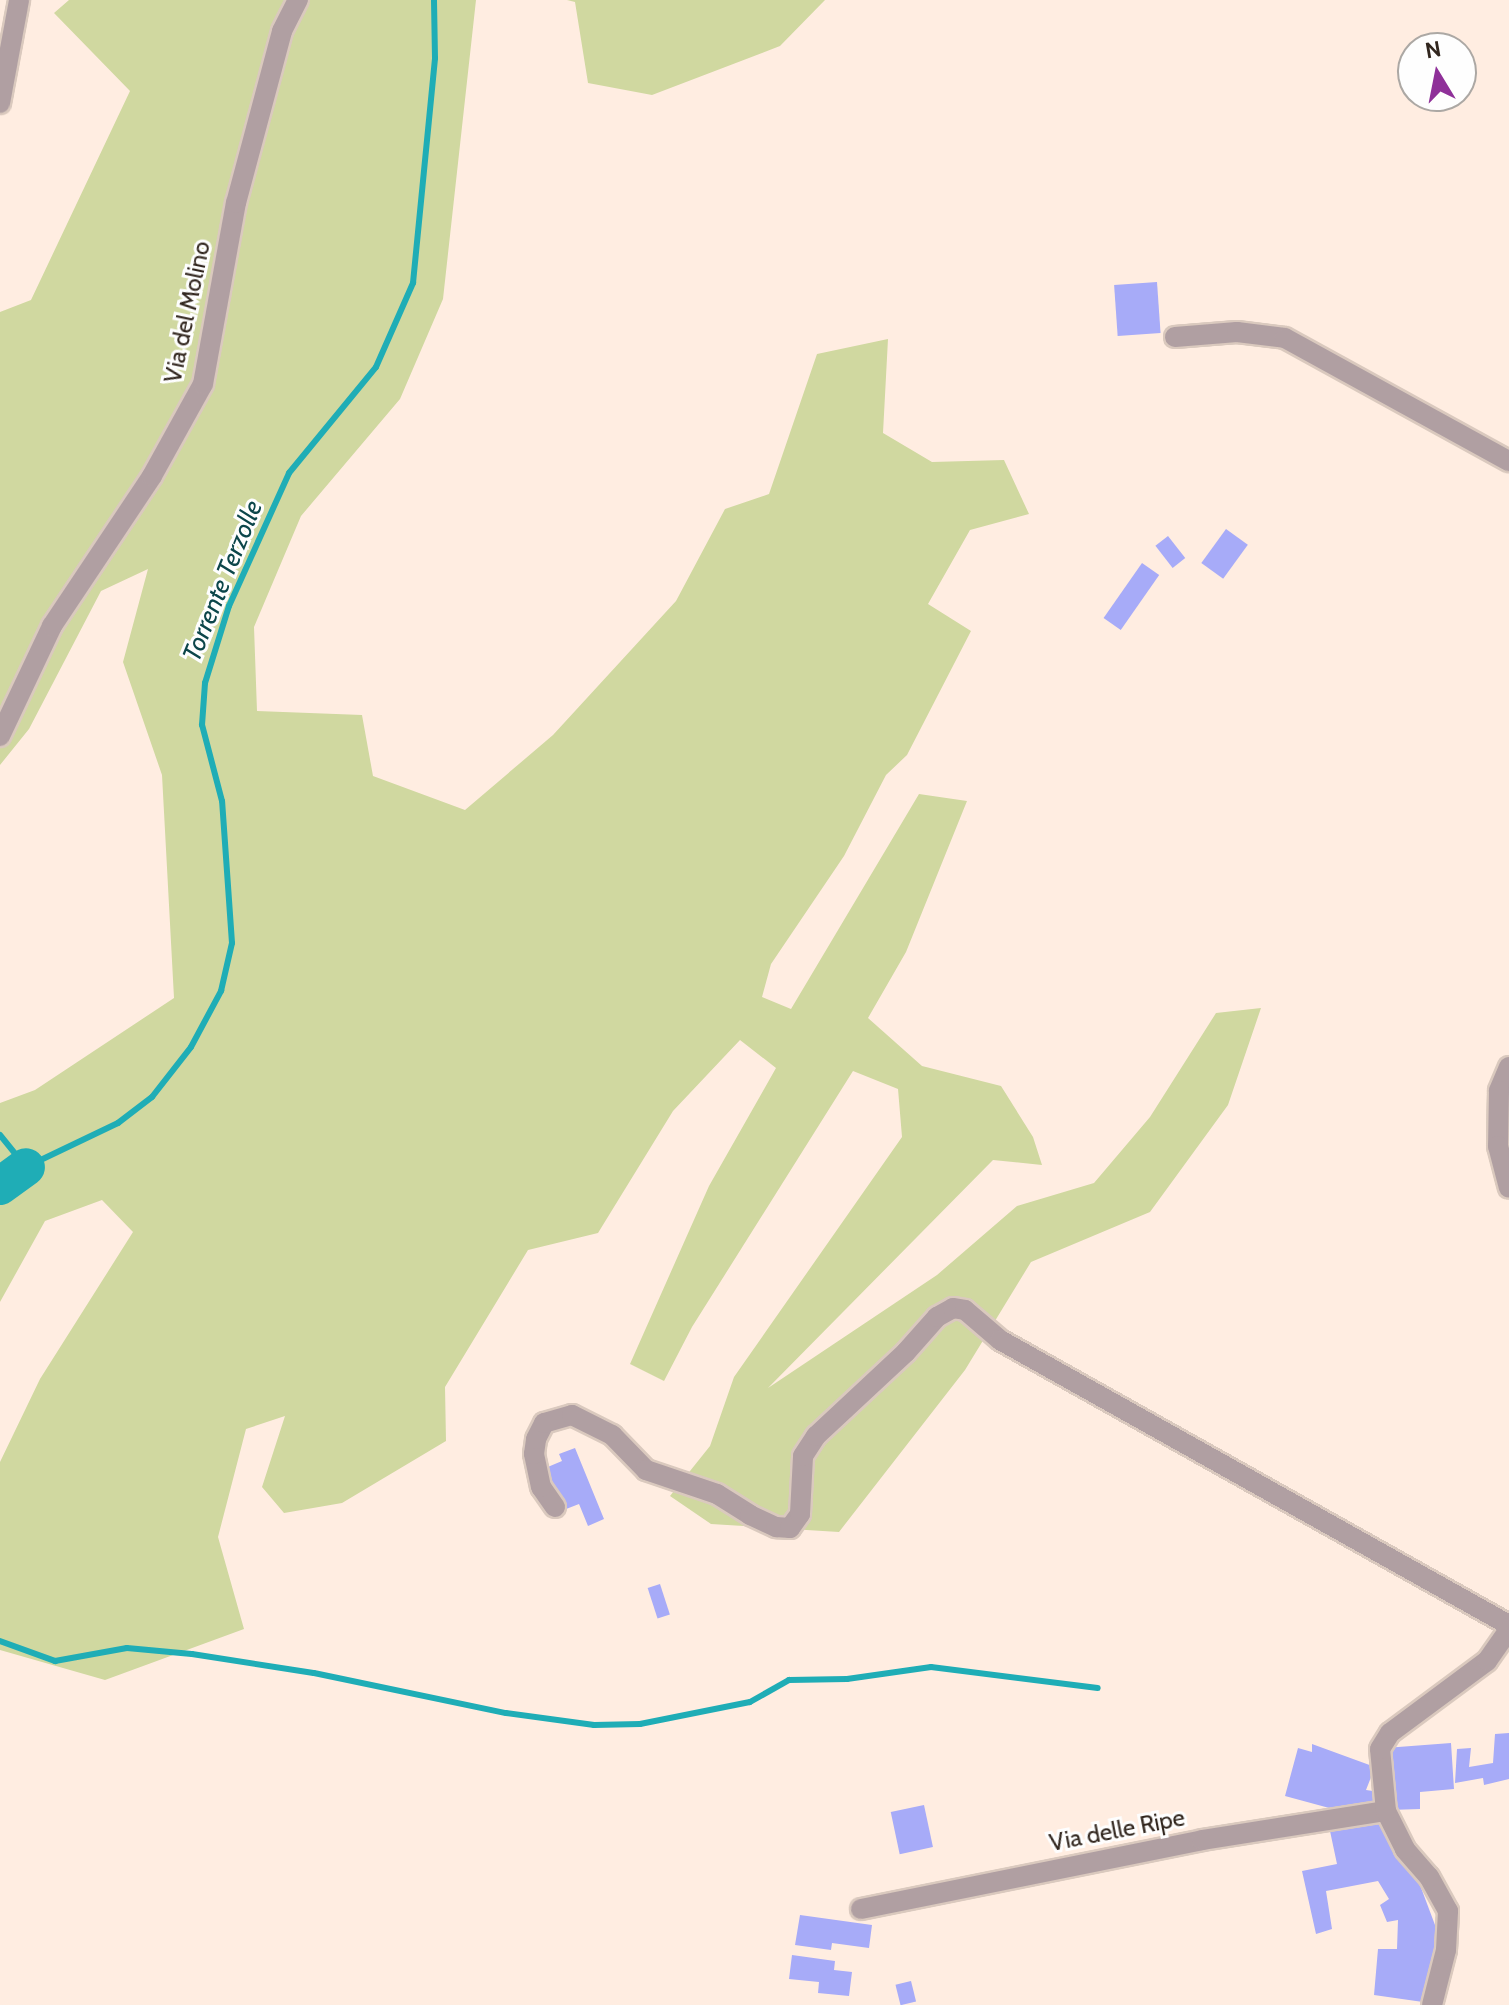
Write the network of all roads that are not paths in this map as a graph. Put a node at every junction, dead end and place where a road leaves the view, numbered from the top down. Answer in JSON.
{"nodes":[{"id":1,"x":19,"y":0,"type":"edge"},
{"id":2,"x":298,"y":0,"type":"edge"},
{"id":3,"x":0,"y":103,"type":"edge"},
{"id":4,"x":1175,"y":337,"type":"dead end"},
{"id":5,"x":1509,"y":461,"type":"edge"},
{"id":6,"x":0,"y":736,"type":"edge"},
{"id":7,"x":1509,"y":1067,"type":"edge"},
{"id":8,"x":1509,"y":1188,"type":"edge"},
{"id":9,"x":555,"y":1507,"type":"dead end"},
{"id":10,"x":1509,"y":1627,"type":"edge"},
{"id":11,"x":1386,"y":1811,"type":"junction"},
{"id":12,"x":861,"y":1909,"type":"dead end"},
{"id":13,"x":1432,"y":2005,"type":"edge"}],
"edges":[{"from":1,"to":3,"type":"street"},
{"from":2,"to":6,"type":"street","name":"Via del Molino"},
{"from":4,"to":5,"type":"street"},
{"from":7,"to":8,"type":"street"},
{"from":9,"to":10,"type":"street"},
{"from":10,"to":11,"type":"street"},
{"from":11,"to":12,"type":"street","name":"Via delle Ripe"},
{"from":11,"to":13,"type":"street"}]}
